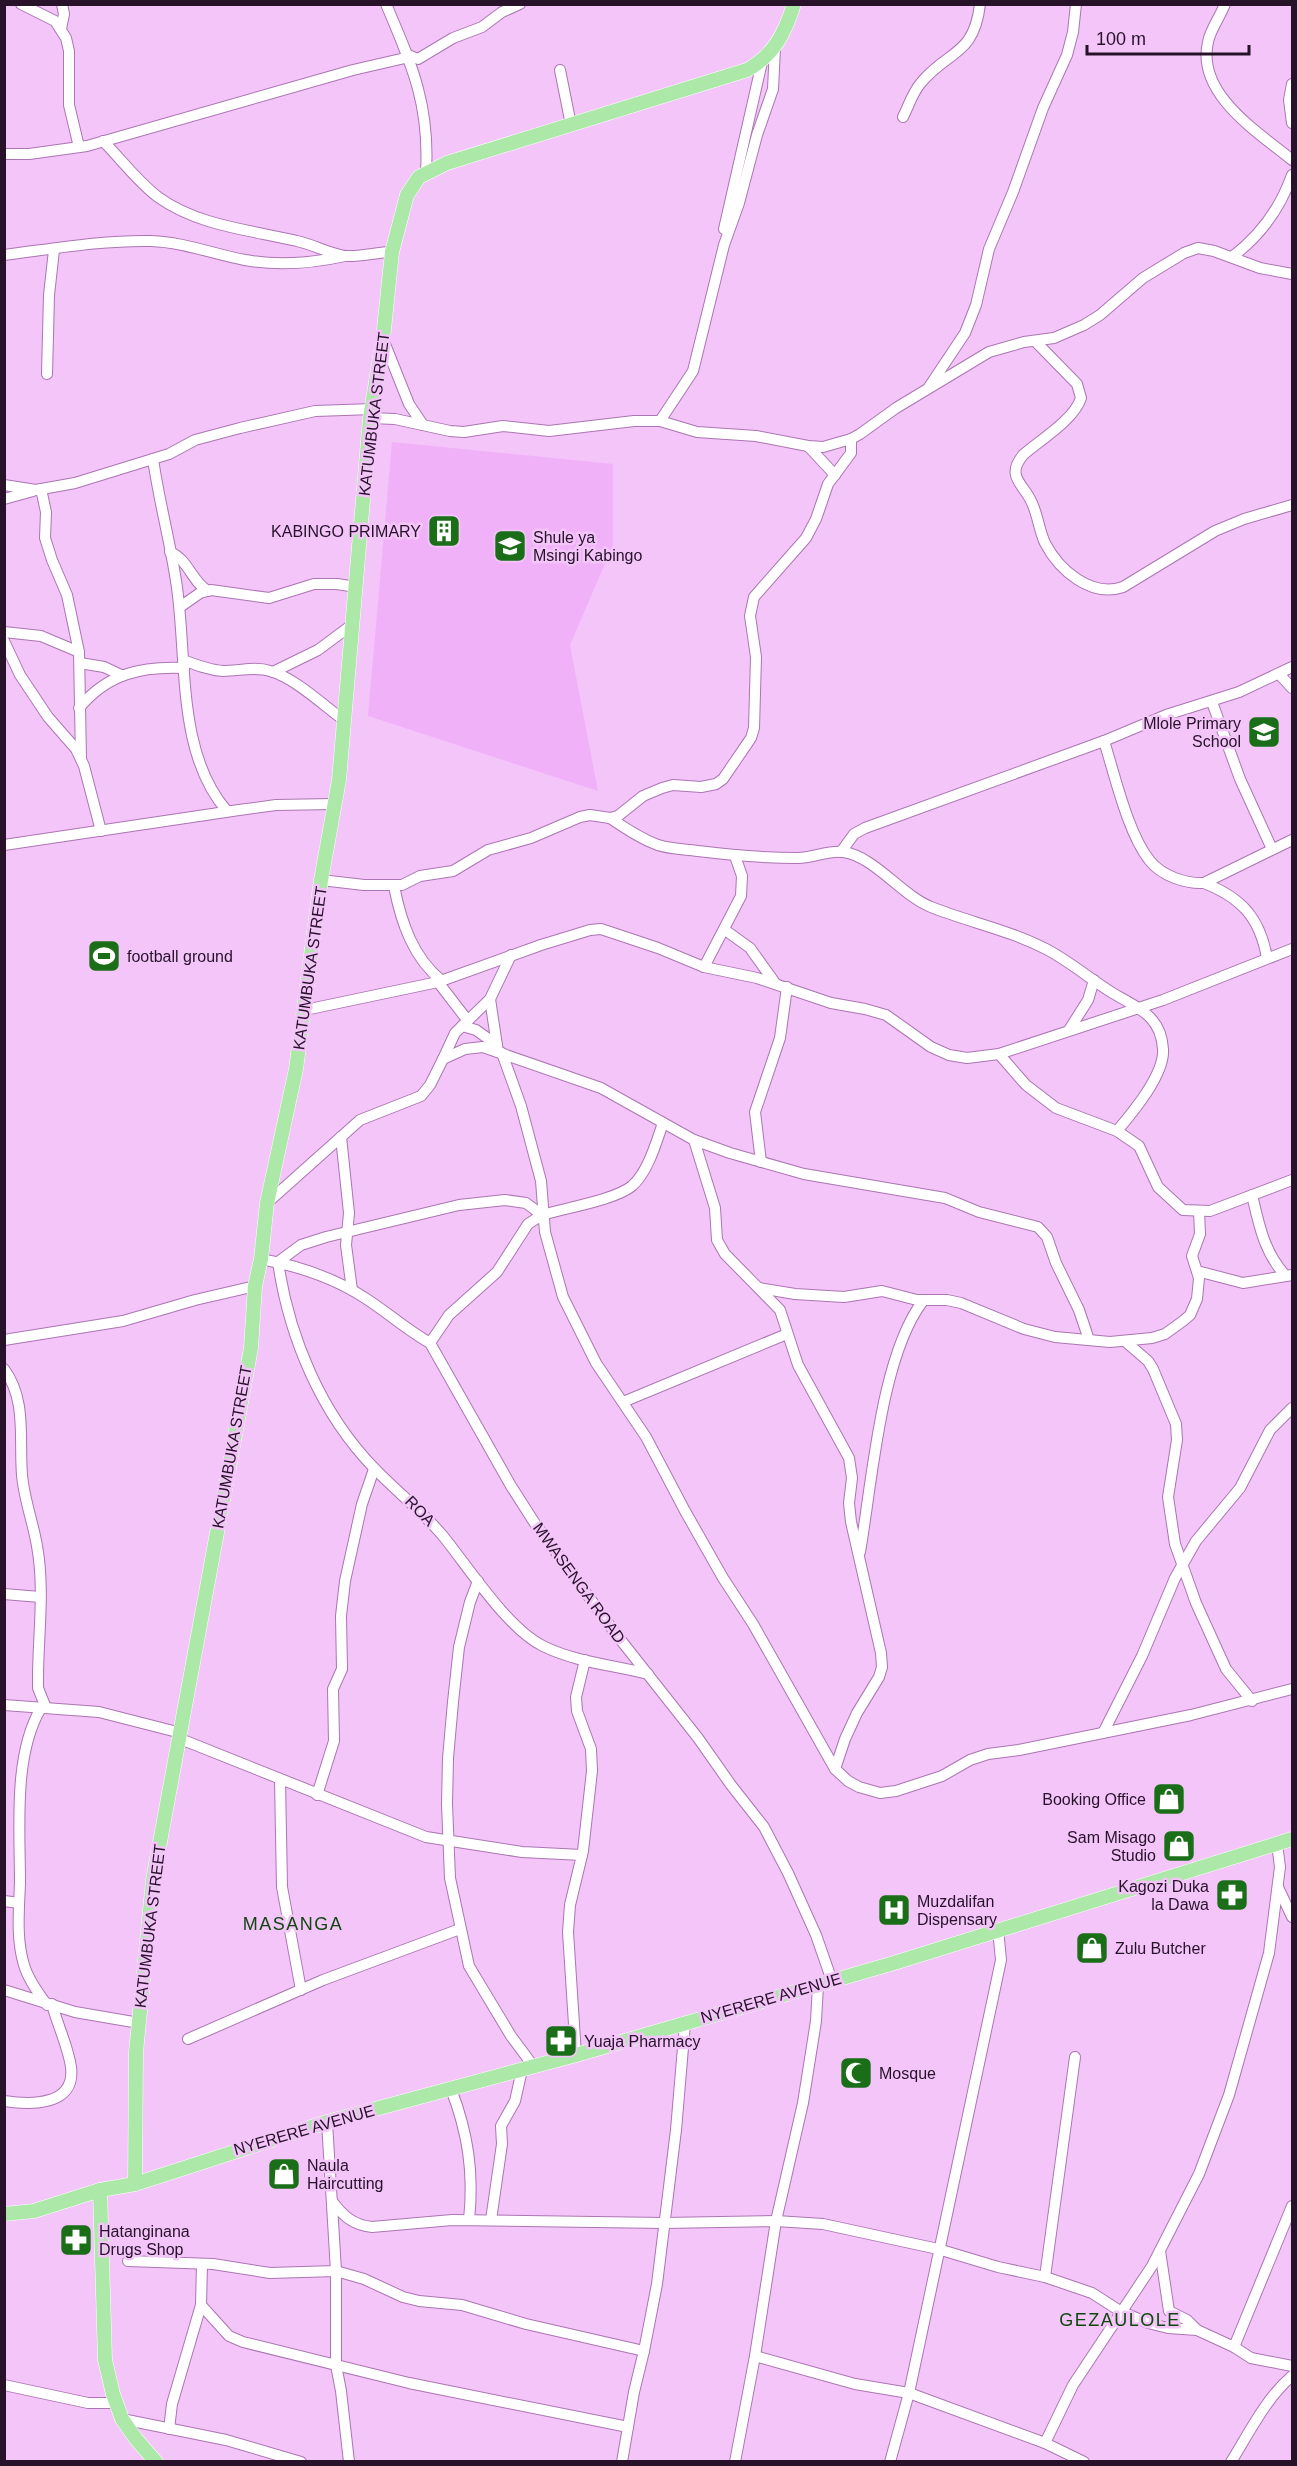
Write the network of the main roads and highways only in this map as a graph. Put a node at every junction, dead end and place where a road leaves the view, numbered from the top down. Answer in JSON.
{"nodes":[{"id":1,"x":794,"y":4,"type":"edge"},
{"id":2,"x":1293,"y":1839,"type":"edge"},
{"id":3,"x":135,"y":2184,"type":"junction"},
{"id":4,"x":100,"y":2190,"type":"junction"},
{"id":5,"x":4,"y":2214,"type":"edge"},
{"id":6,"x":156,"y":2462,"type":"edge"}],
"edges":[{"from":1,"to":3,"type":"main road","name":"KATUMBUKA STREET"},
{"from":2,"to":3,"type":"main road","name":"NYERERE AVENUE"},
{"from":3,"to":4,"type":"main road","name":"NYERERE AVENUE"},
{"from":4,"to":5,"type":"main road","name":"NYERERE AVENUE"},
{"from":4,"to":6,"type":"main road"}]}
